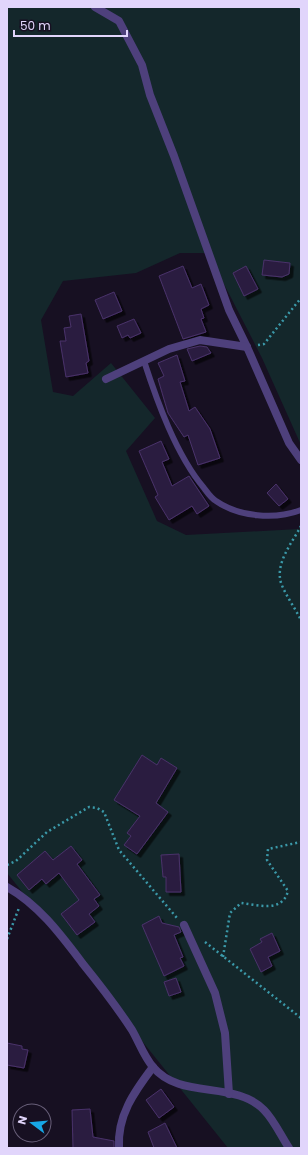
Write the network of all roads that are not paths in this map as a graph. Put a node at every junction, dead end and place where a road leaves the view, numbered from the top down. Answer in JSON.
{"nodes":[{"id":1,"x":95,"y":7,"type":"edge"},
{"id":2,"x":247,"y":347,"type":"junction"},
{"id":3,"x":144,"y":361,"type":"junction"},
{"id":4,"x":106,"y":379,"type":"dead end"},
{"id":5,"x":301,"y":460,"type":"edge"},
{"id":6,"x":301,"y":510,"type":"edge"},
{"id":7,"x":7,"y":887,"type":"edge"},
{"id":8,"x":184,"y":925,"type":"road end"},
{"id":9,"x":153,"y":1067,"type":"junction"},
{"id":10,"x":229,"y":1094,"type":"junction"},
{"id":11,"x":120,"y":1148,"type":"edge"},
{"id":12,"x":289,"y":1148,"type":"edge"}],
"edges":[{"from":1,"to":2,"type":"street"},
{"from":2,"to":3,"type":"street"},
{"from":2,"to":5,"type":"street"},
{"from":3,"to":4,"type":"street"},
{"from":3,"to":6,"type":"lane"},
{"from":7,"to":9,"type":"street"},
{"from":8,"to":10,"type":"street"},
{"from":9,"to":10,"type":"street"},
{"from":9,"to":11,"type":"street"},
{"from":10,"to":12,"type":"street"}]}
